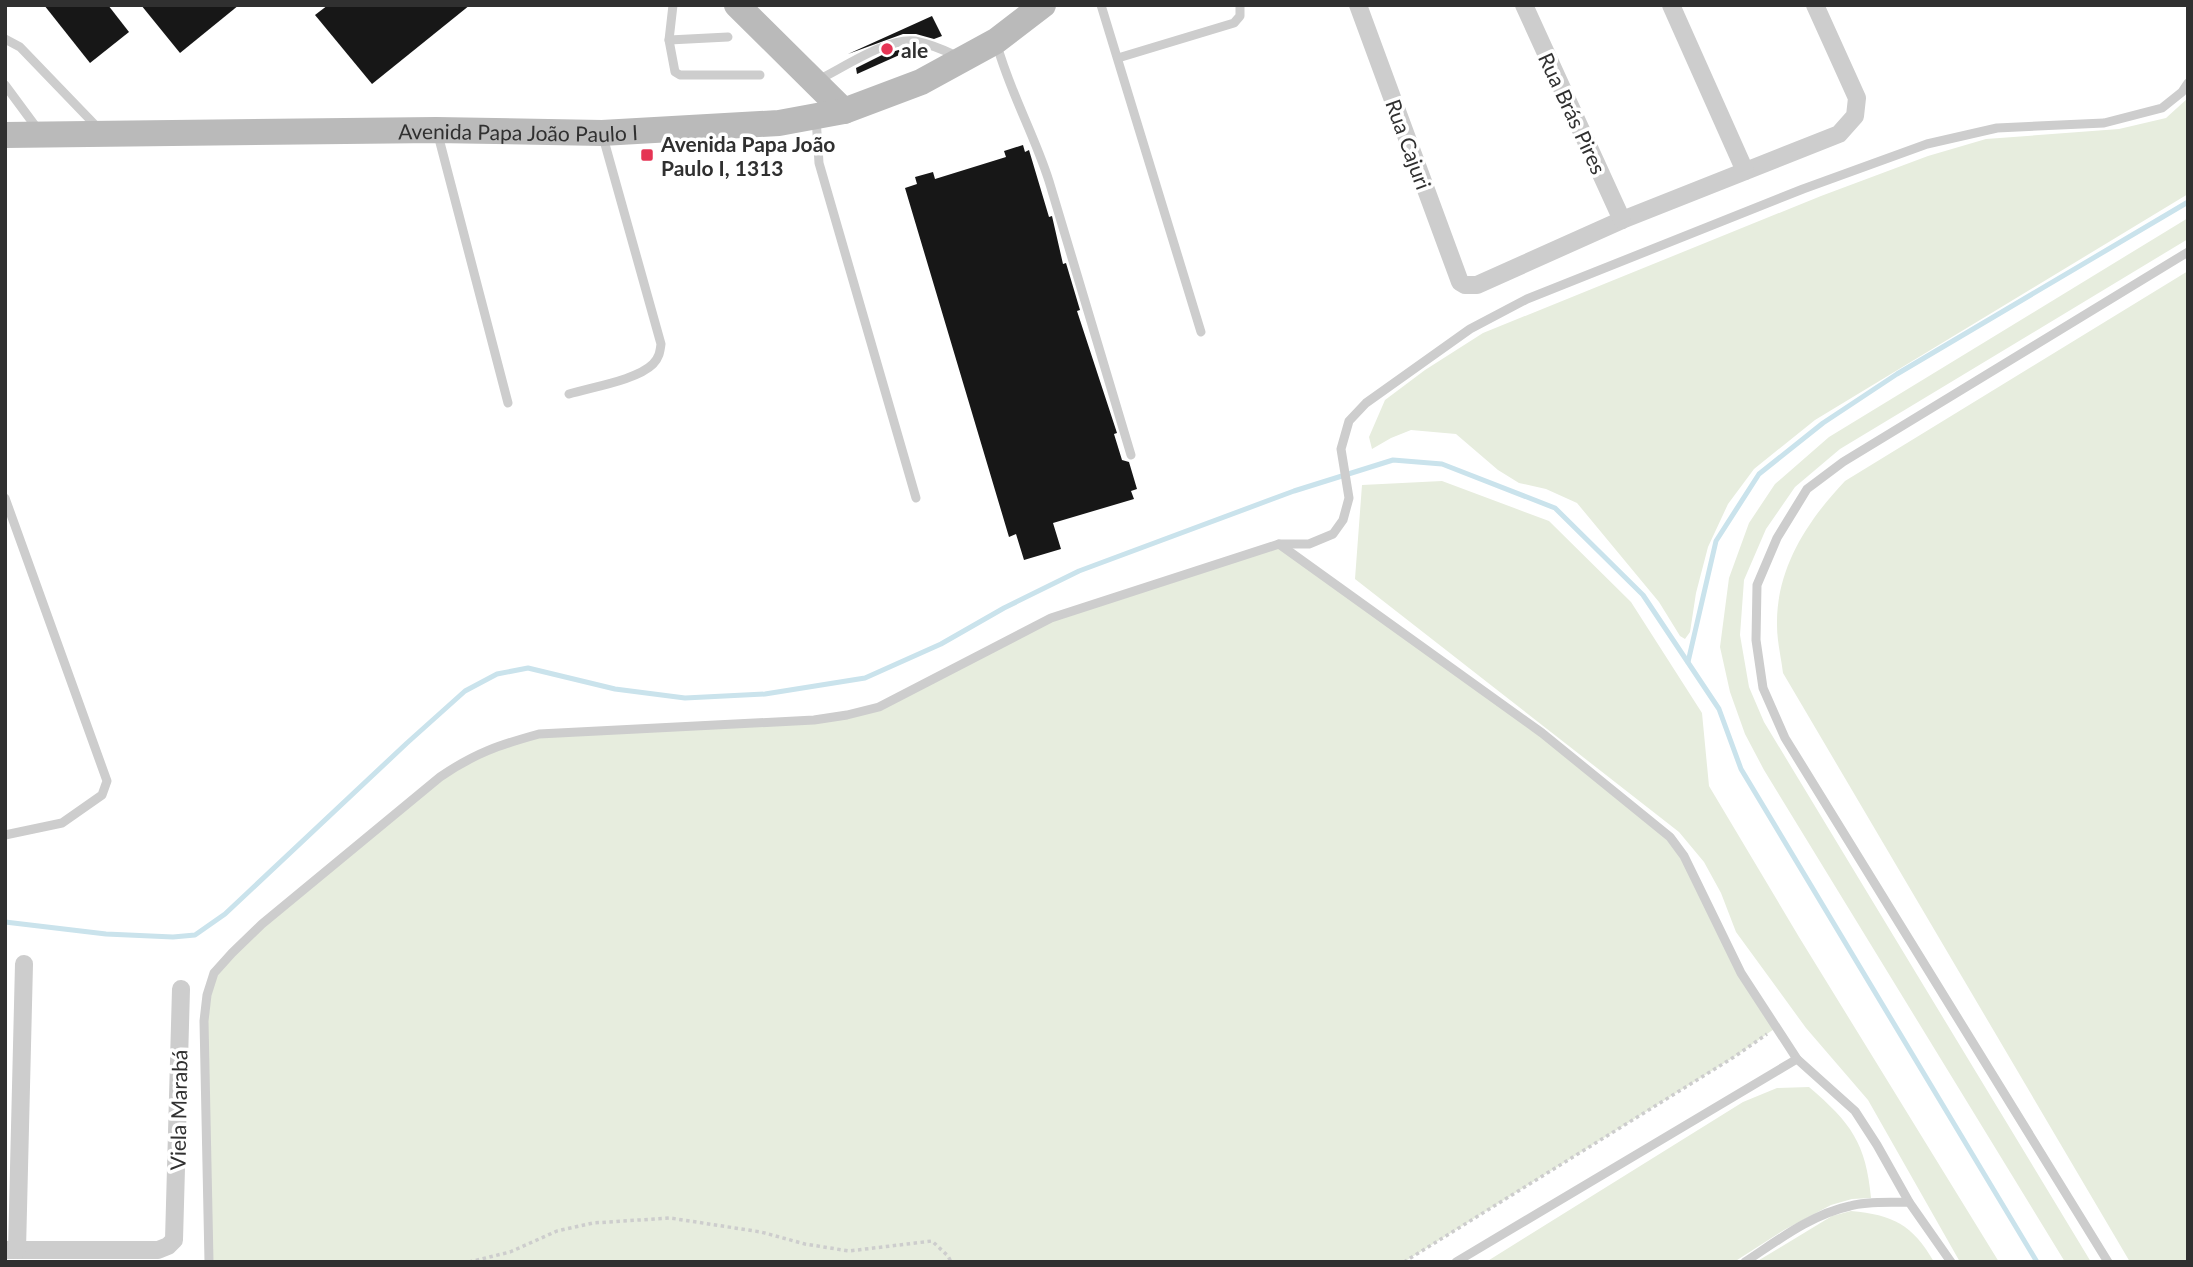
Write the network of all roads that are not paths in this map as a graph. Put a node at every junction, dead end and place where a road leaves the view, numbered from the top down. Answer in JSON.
{"nodes":[{"id":1,"x":673,"y":5,"type":"edge"},
{"id":2,"x":737,"y":5,"type":"edge"},
{"id":3,"x":1043,"y":5,"type":"edge"},
{"id":4,"x":1101,"y":5,"type":"edge"},
{"id":5,"x":1240,"y":5,"type":"edge"},
{"id":6,"x":1358,"y":5,"type":"edge"},
{"id":7,"x":1524,"y":5,"type":"edge"},
{"id":8,"x":1671,"y":5,"type":"edge"},
{"id":9,"x":1815,"y":5,"type":"edge"},
{"id":10,"x":728,"y":37,"type":"dead end"},
{"id":11,"x":5,"y":39,"type":"edge"},
{"id":12,"x":669,"y":40,"type":"junction"},
{"id":13,"x":996,"y":41,"type":"junction"},
{"id":14,"x":1118,"y":58,"type":"junction"},
{"id":15,"x":965,"y":59,"type":"junction"},
{"id":16,"x":760,"y":75,"type":"dead end"},
{"id":17,"x":815,"y":82,"type":"junction"},
{"id":18,"x":2188,"y":83,"type":"edge"},
{"id":19,"x":5,"y":85,"type":"edge"},
{"id":20,"x":844,"y":111,"type":"junction"},
{"id":21,"x":816,"y":118,"type":"junction"},
{"id":22,"x":436,"y":130,"type":"junction"},
{"id":23,"x":602,"y":133,"type":"junction"},
{"id":24,"x":5,"y":135,"type":"edge"},
{"id":25,"x":42,"y":135,"type":"junction"},
{"id":26,"x":105,"y":135,"type":"junction"},
{"id":27,"x":1745,"y":171,"type":"junction"},
{"id":28,"x":1622,"y":220,"type":"junction"},
{"id":29,"x":2188,"y":252,"type":"edge"},
{"id":30,"x":1201,"y":332,"type":"dead end"},
{"id":31,"x":569,"y":394,"type":"dead end"},
{"id":32,"x":508,"y":402,"type":"dead end"},
{"id":33,"x":1131,"y":455,"type":"dead end"},
{"id":34,"x":5,"y":498,"type":"edge"},
{"id":35,"x":916,"y":498,"type":"dead end"},
{"id":36,"x":1279,"y":544,"type":"junction"},
{"id":37,"x":5,"y":835,"type":"edge"},
{"id":38,"x":24,"y":964,"type":"dead end"},
{"id":39,"x":181,"y":989,"type":"dead end"},
{"id":40,"x":1797,"y":1059,"type":"junction"},
{"id":41,"x":1909,"y":1202,"type":"junction"},
{"id":42,"x":11,"y":1250,"type":"edge"},
{"id":43,"x":209,"y":1262,"type":"edge"},
{"id":44,"x":1456,"y":1262,"type":"edge"},
{"id":45,"x":1745,"y":1262,"type":"edge"},
{"id":46,"x":1951,"y":1262,"type":"edge"},
{"id":47,"x":2108,"y":1262,"type":"edge"}],
"edges":[{"from":1,"to":12,"type":"lane"},
{"from":2,"to":17,"type":"main road"},
{"from":3,"to":13,"type":"main road","name":"Avenida Papa João Paulo I"},
{"from":4,"to":14,"type":"lane"},
{"from":5,"to":14,"type":"lane"},
{"from":6,"to":28,"type":"street","name":"Rua Cajuri"},
{"from":7,"to":28,"type":"street","name":"Rua Brás Pires"},
{"from":8,"to":27,"type":"street"},
{"from":9,"to":27,"type":"street"},
{"from":10,"to":12,"type":"lane"},
{"from":11,"to":26,"type":"lane"},
{"from":12,"to":16,"type":"lane"},
{"from":13,"to":15,"type":"main road","name":"Avenida Papa João Paulo I"},
{"from":13,"to":33,"type":"lane"},
{"from":14,"to":30,"type":"lane"},
{"from":15,"to":17,"type":"lane"},
{"from":15,"to":20,"type":"main road","name":"Avenida Papa João Paulo I"},
{"from":17,"to":20,"type":"main road"},
{"from":18,"to":36,"type":"lane"},
{"from":19,"to":25,"type":"lane"},
{"from":20,"to":21,"type":"main road","name":"Avenida Papa João Paulo I"},
{"from":21,"to":23,"type":"main road","name":"Avenida Papa João Paulo I"},
{"from":21,"to":35,"type":"lane"},
{"from":22,"to":23,"type":"main road","name":"Avenida Papa João Paulo I"},
{"from":22,"to":26,"type":"main road","name":"Avenida Papa João Paulo I"},
{"from":22,"to":32,"type":"lane"},
{"from":23,"to":31,"type":"lane"},
{"from":24,"to":25,"type":"main road","name":"Avenida Papa João Paulo I"},
{"from":25,"to":26,"type":"main road","name":"Avenida Papa João Paulo I"},
{"from":27,"to":28,"type":"street"},
{"from":29,"to":47,"type":"lane"},
{"from":34,"to":37,"type":"lane"},
{"from":36,"to":40,"type":"lane"},
{"from":36,"to":43,"type":"lane"},
{"from":38,"to":42,"type":"street"},
{"from":39,"to":42,"type":"street","name":"Viela Marabá"},
{"from":40,"to":41,"type":"lane"},
{"from":40,"to":44,"type":"lane"},
{"from":41,"to":45,"type":"lane"},
{"from":41,"to":46,"type":"lane"}]}
